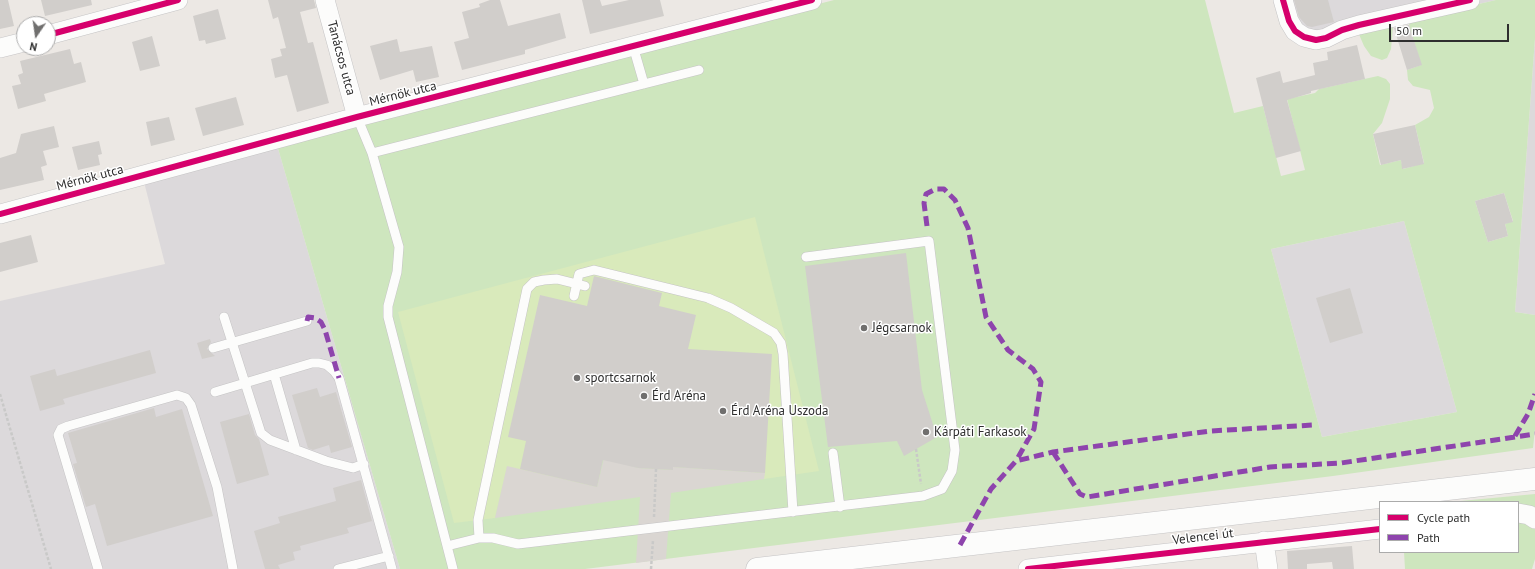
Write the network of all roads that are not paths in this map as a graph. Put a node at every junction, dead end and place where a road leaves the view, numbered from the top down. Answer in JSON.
{"nodes":[{"id":1,"x":178,"y":0,"type":"edge"},
{"id":2,"x":325,"y":0,"type":"edge"},
{"id":3,"x":812,"y":0,"type":"edge"},
{"id":4,"x":1284,"y":0,"type":"edge"},
{"id":5,"x":1470,"y":0,"type":"edge"},
{"id":6,"x":56,"y":33,"type":"edge"},
{"id":7,"x":16,"y":44,"type":"edge"},
{"id":8,"x":634,"y":46,"type":"junction"},
{"id":9,"x":0,"y":48,"type":"edge"},
{"id":10,"x":699,"y":70,"type":"dead end"},
{"id":11,"x":644,"y":84,"type":"junction"},
{"id":12,"x":357,"y":117,"type":"junction"},
{"id":13,"x":372,"y":153,"type":"junction"},
{"id":14,"x":0,"y":214,"type":"edge"},
{"id":15,"x":806,"y":257,"type":"dead end"},
{"id":16,"x":581,"y":285,"type":"junction"},
{"id":17,"x":574,"y":296,"type":"dead end"},
{"id":18,"x":224,"y":317,"type":"dead end"},
{"id":19,"x":307,"y":321,"type":"dead end"},
{"id":20,"x":232,"y":342,"type":"junction"},
{"id":21,"x":212,"y":348,"type":"dead end"},
{"id":22,"x":274,"y":374,"type":"junction"},
{"id":23,"x":245,"y":383,"type":"junction"},
{"id":24,"x":216,"y":392,"type":"dead end"},
{"id":25,"x":296,"y":450,"type":"junction"},
{"id":26,"x":833,"y":453,"type":"dead end"},
{"id":27,"x":364,"y":464,"type":"junction"},
{"id":28,"x":1535,"y":479,"type":"edge"},
{"id":29,"x":840,"y":506,"type":"junction"},
{"id":30,"x":793,"y":512,"type":"junction"},
{"id":31,"x":1519,"y":513,"type":"edge"},
{"id":32,"x":1535,"y":519,"type":"edge"},
{"id":33,"x":1379,"y":529,"type":"edge"},
{"id":34,"x":479,"y":538,"type":"junction"},
{"id":35,"x":1264,"y":541,"type":"junction"},
{"id":36,"x":447,"y":546,"type":"junction"},
{"id":37,"x":389,"y":556,"type":"junction"},
{"id":38,"x":98,"y":569,"type":"edge"},
{"id":39,"x":233,"y":569,"type":"edge"},
{"id":40,"x":338,"y":569,"type":"edge"},
{"id":41,"x":392,"y":569,"type":"edge"},
{"id":42,"x":453,"y":569,"type":"edge"},
{"id":43,"x":757,"y":569,"type":"edge"},
{"id":44,"x":1028,"y":569,"type":"edge"},
{"id":45,"x":1268,"y":569,"type":"edge"}],
"edges":[{"from":1,"to":6,"type":"street"},
{"from":2,"to":12,"type":"street","name":"Tanácsos utca"},
{"from":3,"to":8,"type":"street","name":"Mérnök utca"},
{"from":4,"to":5,"type":"street"},
{"from":7,"to":9,"type":"street"},
{"from":8,"to":11,"type":"lane"},
{"from":8,"to":12,"type":"street","name":"Mérnök utca"},
{"from":10,"to":11,"type":"lane"},
{"from":11,"to":13,"type":"lane"},
{"from":12,"to":13,"type":"lane"},
{"from":12,"to":14,"type":"street","name":"Mérnök utca"},
{"from":13,"to":36,"type":"lane"},
{"from":15,"to":29,"type":"lane"},
{"from":16,"to":17,"type":"lane"},
{"from":16,"to":30,"type":"lane"},
{"from":16,"to":34,"type":"lane"},
{"from":18,"to":20,"type":"lane"},
{"from":19,"to":20,"type":"lane"},
{"from":20,"to":21,"type":"lane"},
{"from":20,"to":23,"type":"lane"},
{"from":22,"to":23,"type":"lane"},
{"from":22,"to":25,"type":"lane"},
{"from":22,"to":27,"type":"lane"},
{"from":23,"to":24,"type":"lane"},
{"from":23,"to":25,"type":"lane"},
{"from":25,"to":27,"type":"lane"},
{"from":26,"to":29,"type":"lane"},
{"from":27,"to":37,"type":"lane"},
{"from":28,"to":43,"type":"main road","name":"Velencei út"},
{"from":29,"to":30,"type":"lane"},
{"from":30,"to":34,"type":"lane"},
{"from":31,"to":32,"type":"street"},
{"from":33,"to":35,"type":"street","name":"Velencei út"},
{"from":34,"to":36,"type":"lane"},
{"from":35,"to":44,"type":"street","name":"Velencei út"},
{"from":35,"to":45,"type":"street"},
{"from":36,"to":42,"type":"lane"},
{"from":37,"to":40,"type":"lane"},
{"from":37,"to":41,"type":"lane"},
{"from":38,"to":39,"type":"lane"}]}
